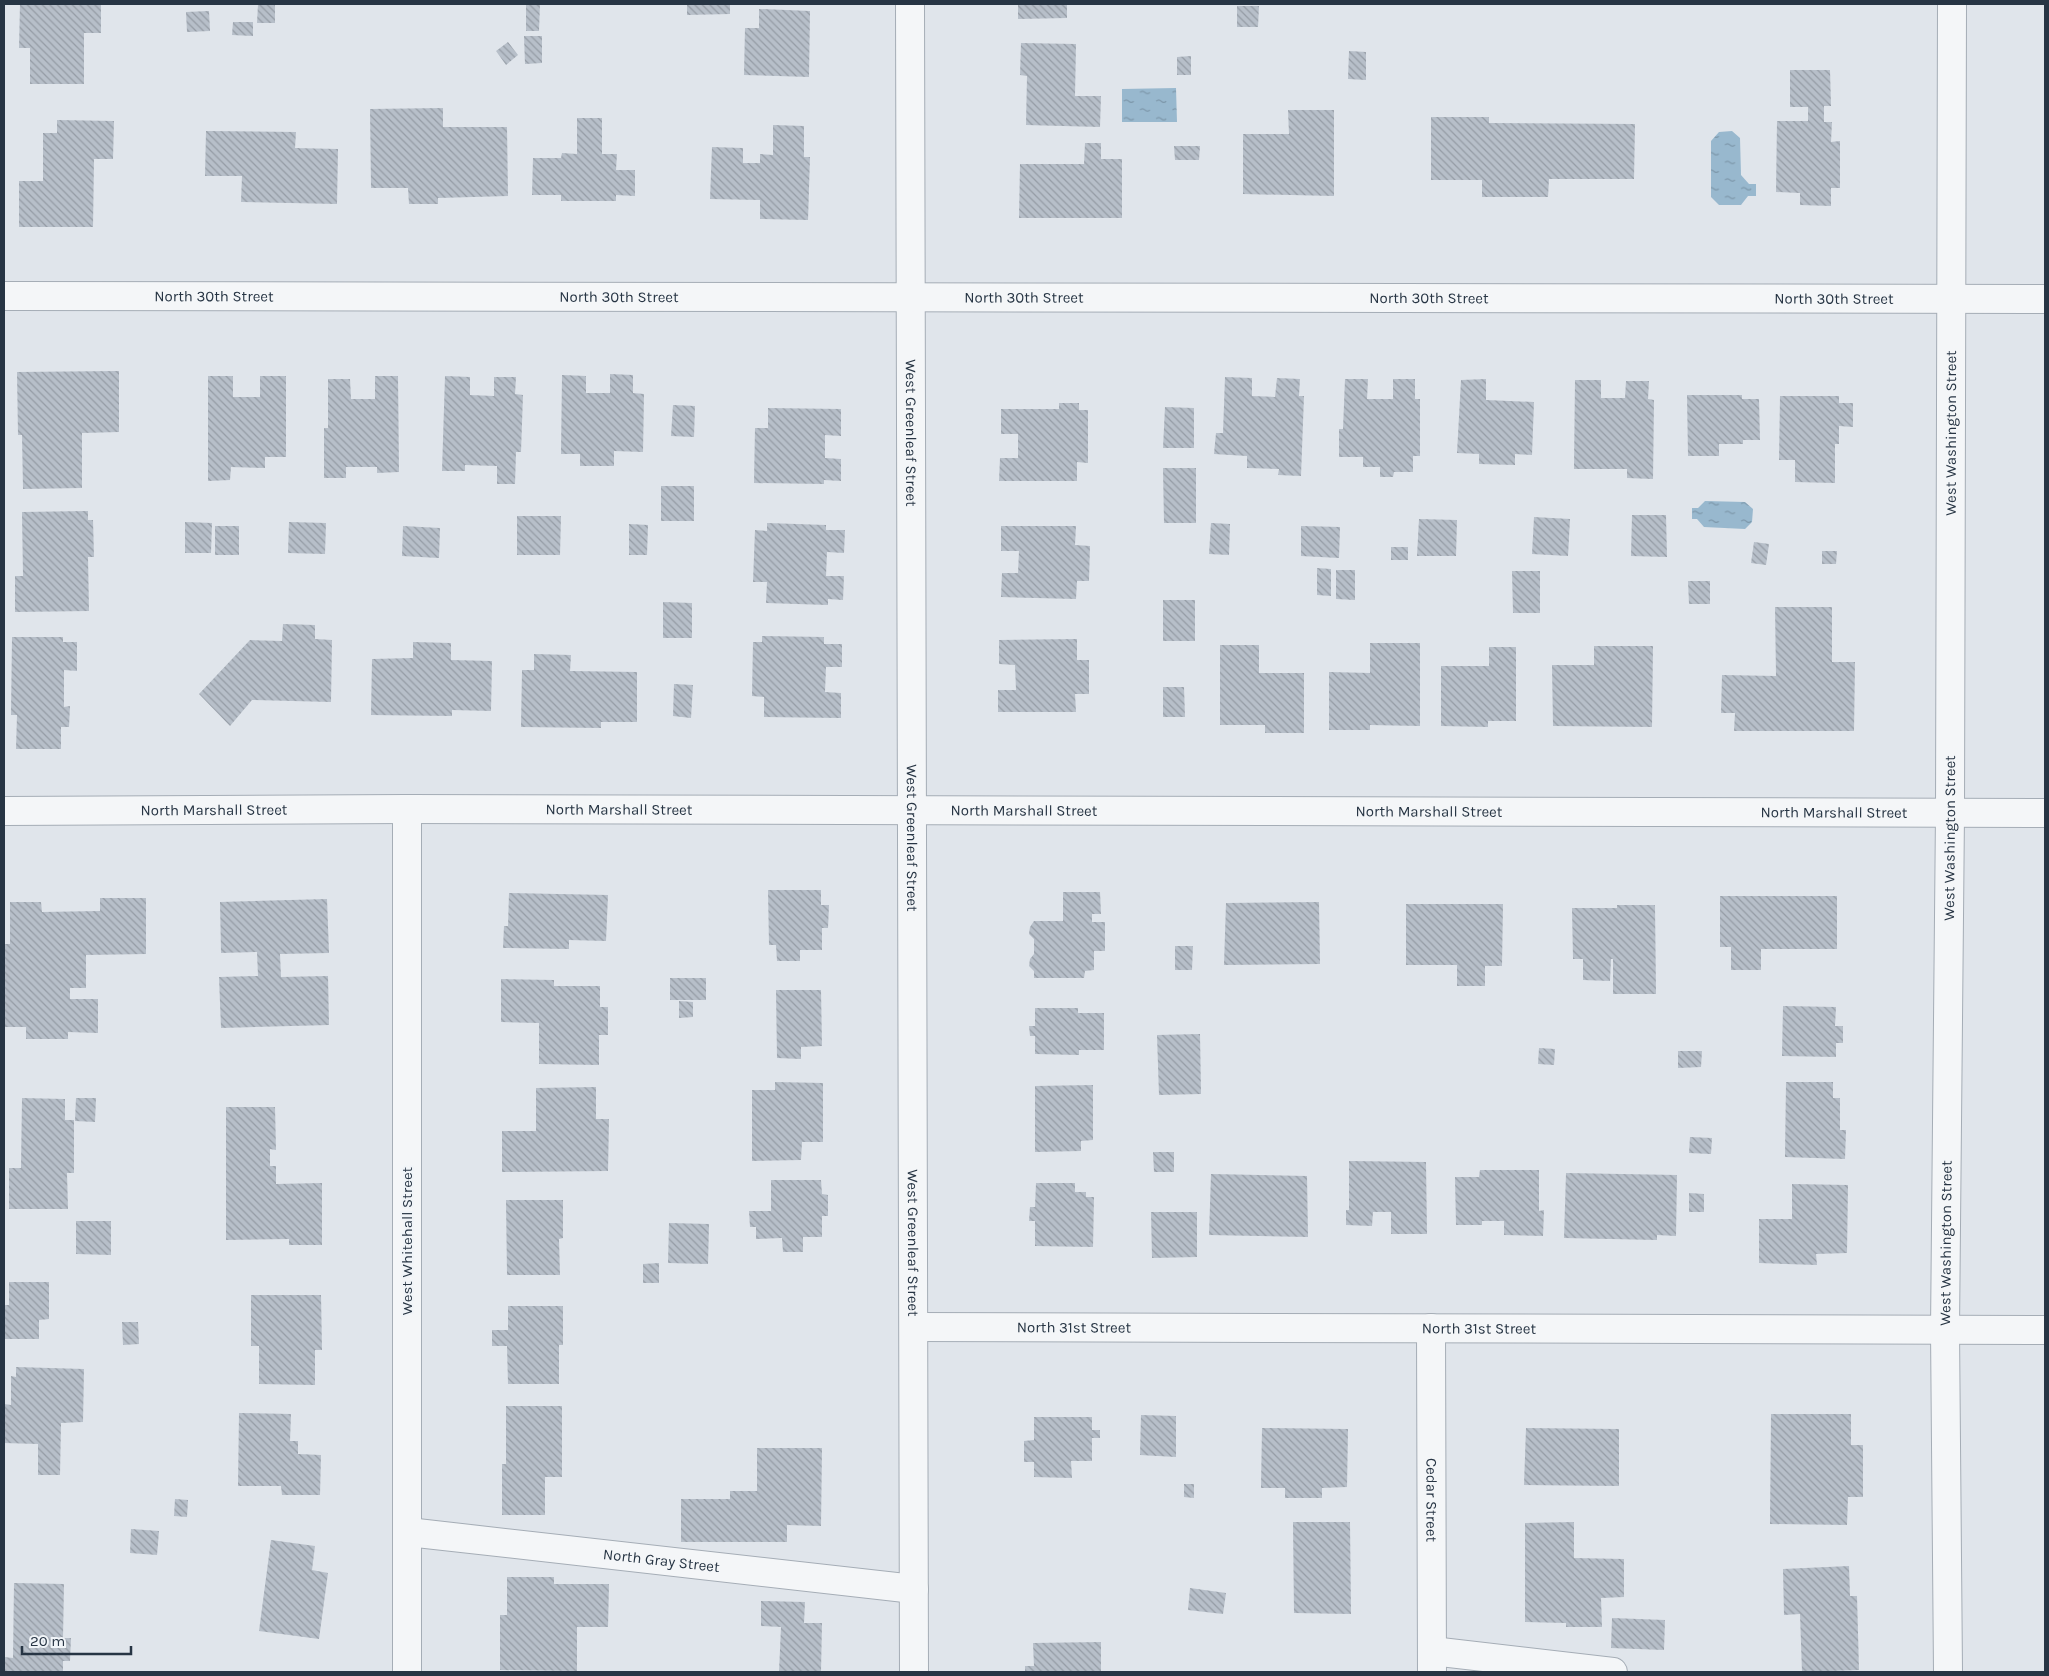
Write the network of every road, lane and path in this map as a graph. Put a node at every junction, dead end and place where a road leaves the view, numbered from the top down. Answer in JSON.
{"nodes":[{"id":1,"x":910,"y":4,"type":"edge"},
{"id":2,"x":1952,"y":4,"type":"edge"},
{"id":3,"x":4,"y":296,"type":"edge"},
{"id":4,"x":911,"y":298,"type":"junction"},
{"id":5,"x":1951,"y":299,"type":"junction"},
{"id":6,"x":2045,"y":299,"type":"edge"},
{"id":7,"x":407,"y":809,"type":"junction"},
{"id":8,"x":912,"y":810,"type":"junction"},
{"id":9,"x":4,"y":811,"type":"edge"},
{"id":10,"x":1950,"y":813,"type":"junction"},
{"id":11,"x":2045,"y":813,"type":"edge"},
{"id":12,"x":914,"y":1327,"type":"junction"},
{"id":13,"x":1430,"y":1328,"type":"junction"},
{"id":14,"x":1945,"y":1330,"type":"junction"},
{"id":15,"x":2045,"y":1330,"type":"edge"},
{"id":16,"x":408,"y":1532,"type":"junction"},
{"id":17,"x":914,"y":1589,"type":"junction"},
{"id":18,"x":1432,"y":1662,"type":"edge"},
{"id":19,"x":407,"y":1672,"type":"edge"},
{"id":20,"x":914,"y":1672,"type":"edge"},
{"id":21,"x":1613,"y":1672,"type":"edge"},
{"id":22,"x":1948,"y":1672,"type":"edge"}],
"edges":[{"from":1,"to":4,"type":"street","name":"West Greenleaf Street"},
{"from":2,"to":5,"type":"street","name":"West Washington Street"},
{"from":3,"to":4,"type":"street","name":"North 30th Street"},
{"from":4,"to":5,"type":"street","name":"North 30th Street"},
{"from":4,"to":8,"type":"street","name":"West Greenleaf Street"},
{"from":5,"to":6,"type":"street","name":"North 30th Street"},
{"from":5,"to":10,"type":"street","name":"West Washington Street"},
{"from":7,"to":8,"type":"street","name":"North Marshall Street"},
{"from":7,"to":9,"type":"street","name":"North Marshall Street"},
{"from":7,"to":16,"type":"street","name":"West Whitehall Street"},
{"from":8,"to":10,"type":"street","name":"North Marshall Street"},
{"from":8,"to":12,"type":"street","name":"West Greenleaf Street"},
{"from":10,"to":11,"type":"street","name":"North Marshall Street"},
{"from":10,"to":14,"type":"street","name":"West Washington Street"},
{"from":12,"to":13,"type":"street","name":"North 31st Street"},
{"from":12,"to":17,"type":"street","name":"West Greenleaf Street"},
{"from":13,"to":14,"type":"street","name":"North 31st Street"},
{"from":13,"to":18,"type":"street","name":"Cedar Street"},
{"from":14,"to":15,"type":"street","name":"North 31st Street"},
{"from":14,"to":22,"type":"street","name":"West Washington Street"},
{"from":16,"to":17,"type":"street","name":"North Gray Street"},
{"from":16,"to":19,"type":"street","name":"West Whitehall Street"},
{"from":17,"to":20,"type":"street","name":"West Greenleaf Street"},
{"from":18,"to":21,"type":"street"}]}
